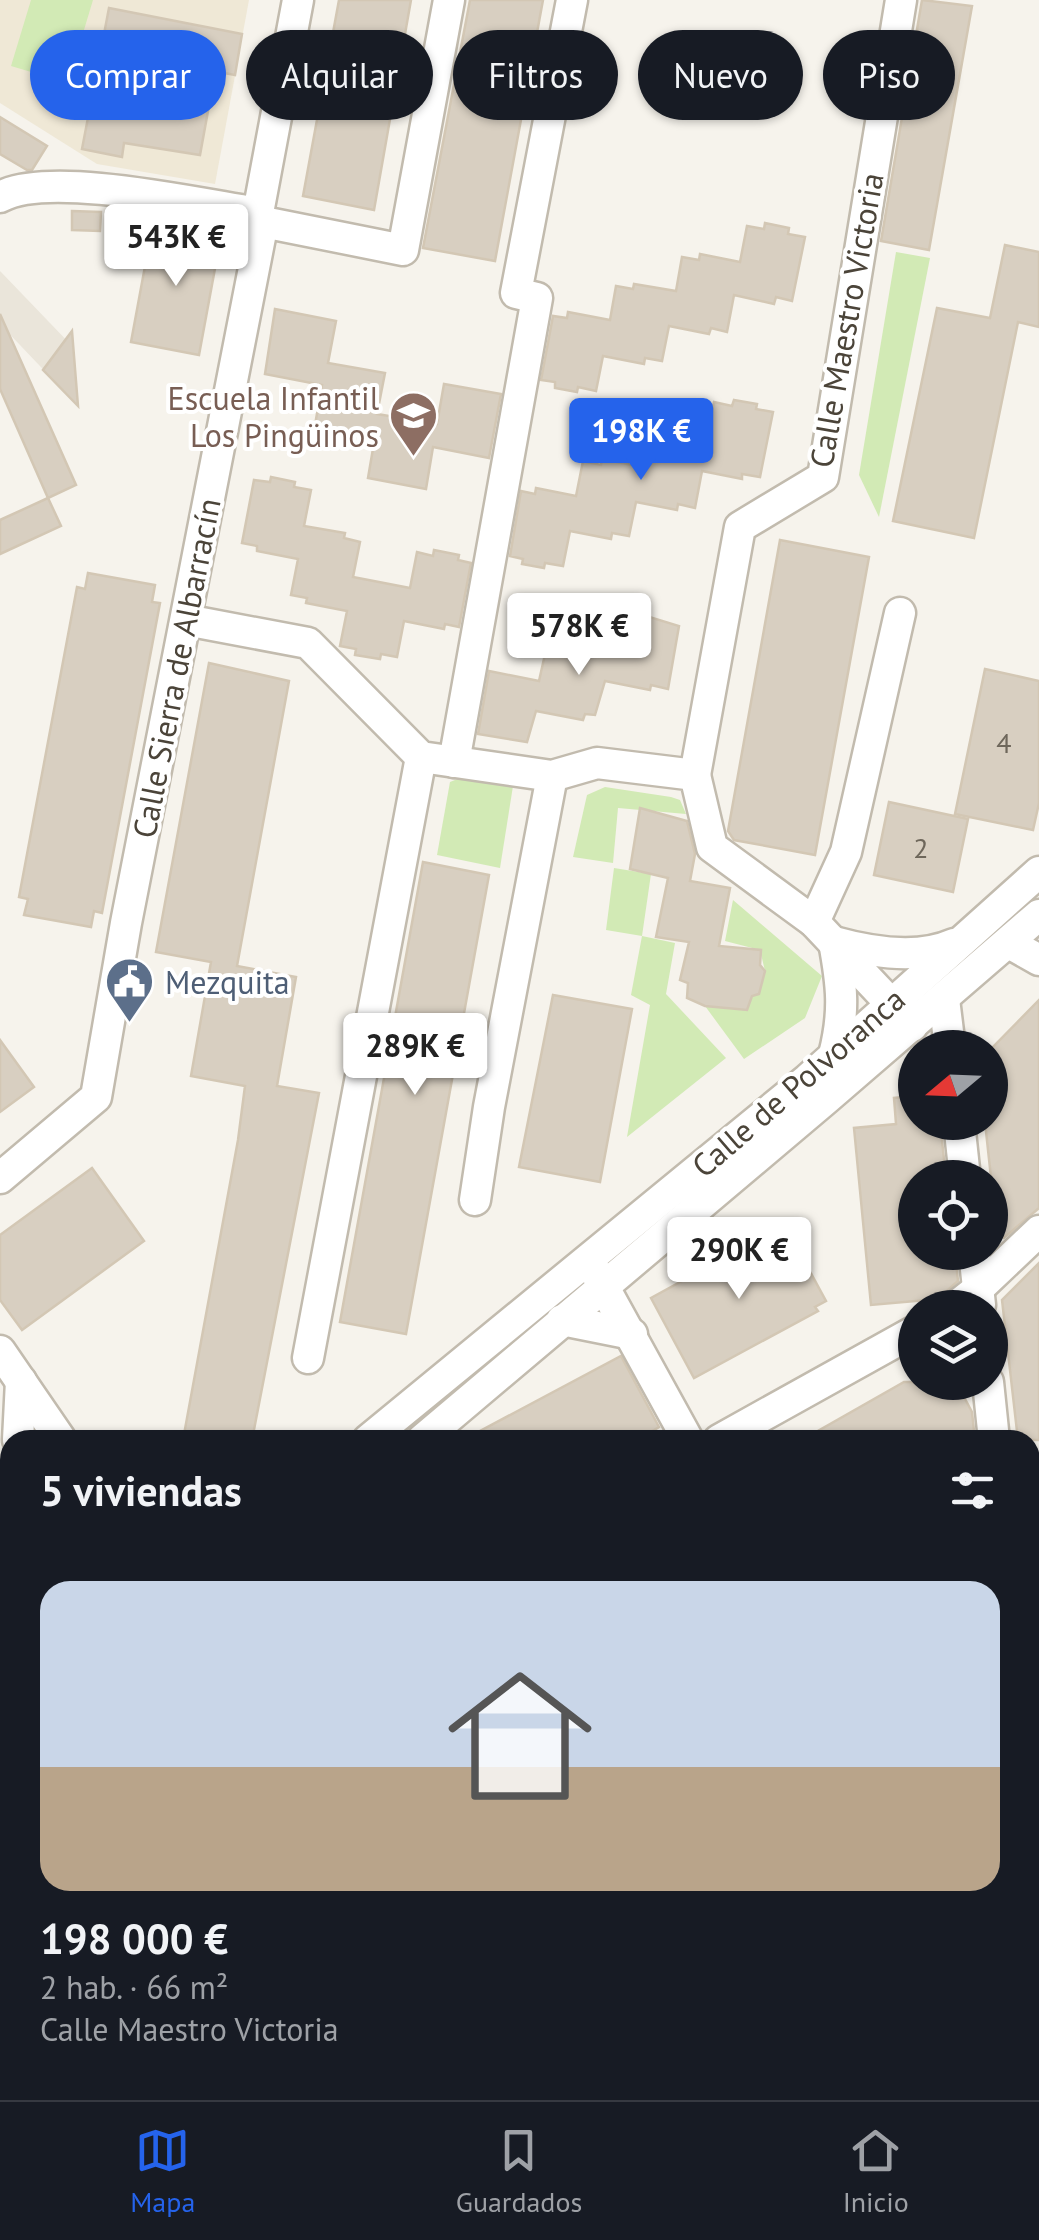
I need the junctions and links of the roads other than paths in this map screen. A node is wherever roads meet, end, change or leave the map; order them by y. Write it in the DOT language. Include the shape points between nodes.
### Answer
graph roads {
  1 [pos="298,0"];
  2 [pos="449,0"];
  3 [pos="572,0"];
  4 [pos="901,0"];
  5 [pos="0,197"];
  6 [pos="260,218"];
  7 [pos="900,613"];
  8 [pos="186,620"];
  9 [pos="422,757"];
  10 [pos="454,762"];
  11 [pos="695,775"];
  12 [pos="552,776"];
  13 [pos="1039,872"];
  14 [pos="1039,915"];
  15 [pos="824,932"];
  16 [pos="963,939"];
  17 [pos="1009,943"];
  18 [pos="1039,960"];
  19 [pos="944,998"];
  20 [pos="902,1014"];
  21 [pos="948,1030"];
  22 [pos="834,1055"];
  23 [pos="0,1178"];
  24 [pos="475,1200"];
  25 [pos="1039,1230"];
  26 [pos="596,1272"];
  27 [pos="982,1290"];
  28 [pos="562,1320"];
  29 [pos="632,1334"];
  30 [pos="898,1341"];
  31 [pos="0,1351"];
  32 [pos="308,1358"];
  33 [pos="22,1382"];
  34 [pos="990,1400"];
  35 [pos="13,1430"];
  36 [pos="54,1430"];
  37 [pos="382,1430"];
  38 [pos="434,1430"];
  39 [pos="683,1430"];
  40 [pos="737,1430"];
  41 [pos="993,1430"];
  1 -- 6 [label="street, Calle Sierra de Albarracín"];
  2 -- 6 [label="street" via="403,250"];
  3 -- 10 [label="street" via="516,294 537,298"];
  4 -- 11 [label="street, Calle Maestro Victoria" via="824,478 740,527"];
  5 -- 6 [label="street" via="88,186"];
  6 -- 8 [label="street, Calle Sierra de Albarracín"];
  7 -- 15 [label="street"];
  8 -- 9 [label="street" via="308,643"];
  8 -- 23 [label="street, Calle Sierra de Albarracín" via="96,1097"];
  9 -- 10 [label="street"];
  9 -- 32 [label="street"];
  10 -- 12 [label="street"];
  11 -- 12 [label="street" via="597,763"];
  11 -- 15 [label="street" via="712,847"];
  12 -- 24 [label="street"];
  13 -- 16 [label="street, Calle de Polvoranca"];
  14 -- 17 [label="street, Calle de Polvoranca"];
  15 -- 16 [label="street" via="856,948 900,952 945,948"];
  15 -- 20 [label="street"];
  15 -- 22 [label="street" via="842,986"];
  16 -- 20 [label="street, Calle de Polvoranca"];
  17 -- 18 [label="street"];
  17 -- 19 [label="street, Calle de Polvoranca"];
  19 -- 20 [label="street, Calle de Polvoranca"];
  19 -- 21 [label="street"];
  20 -- 22 [label="street, Calle de Polvoranca"];
  20 -- 26 [label="street, Calle de Polvoranca"];
  22 -- 26 [label="street, Calle de Polvoranca"];
  25 -- 27 [label="street"];
  26 -- 28 [label="street, Calle de Polvoranca"];
  26 -- 29 [label="street"];
  26 -- 37 [label="street, Calle de Polvoranca"];
  28 -- 29 [label="street"];
  28 -- 38 [label="street, Calle de Polvoranca"];
  29 -- 39 [label="street"];
  30 -- 40 [label="street"];
  31 -- 33 [label="street"];
  33 -- 35 [label="street"];
  33 -- 36 [label="street"];
  34 -- 41 [label="street"];
}
